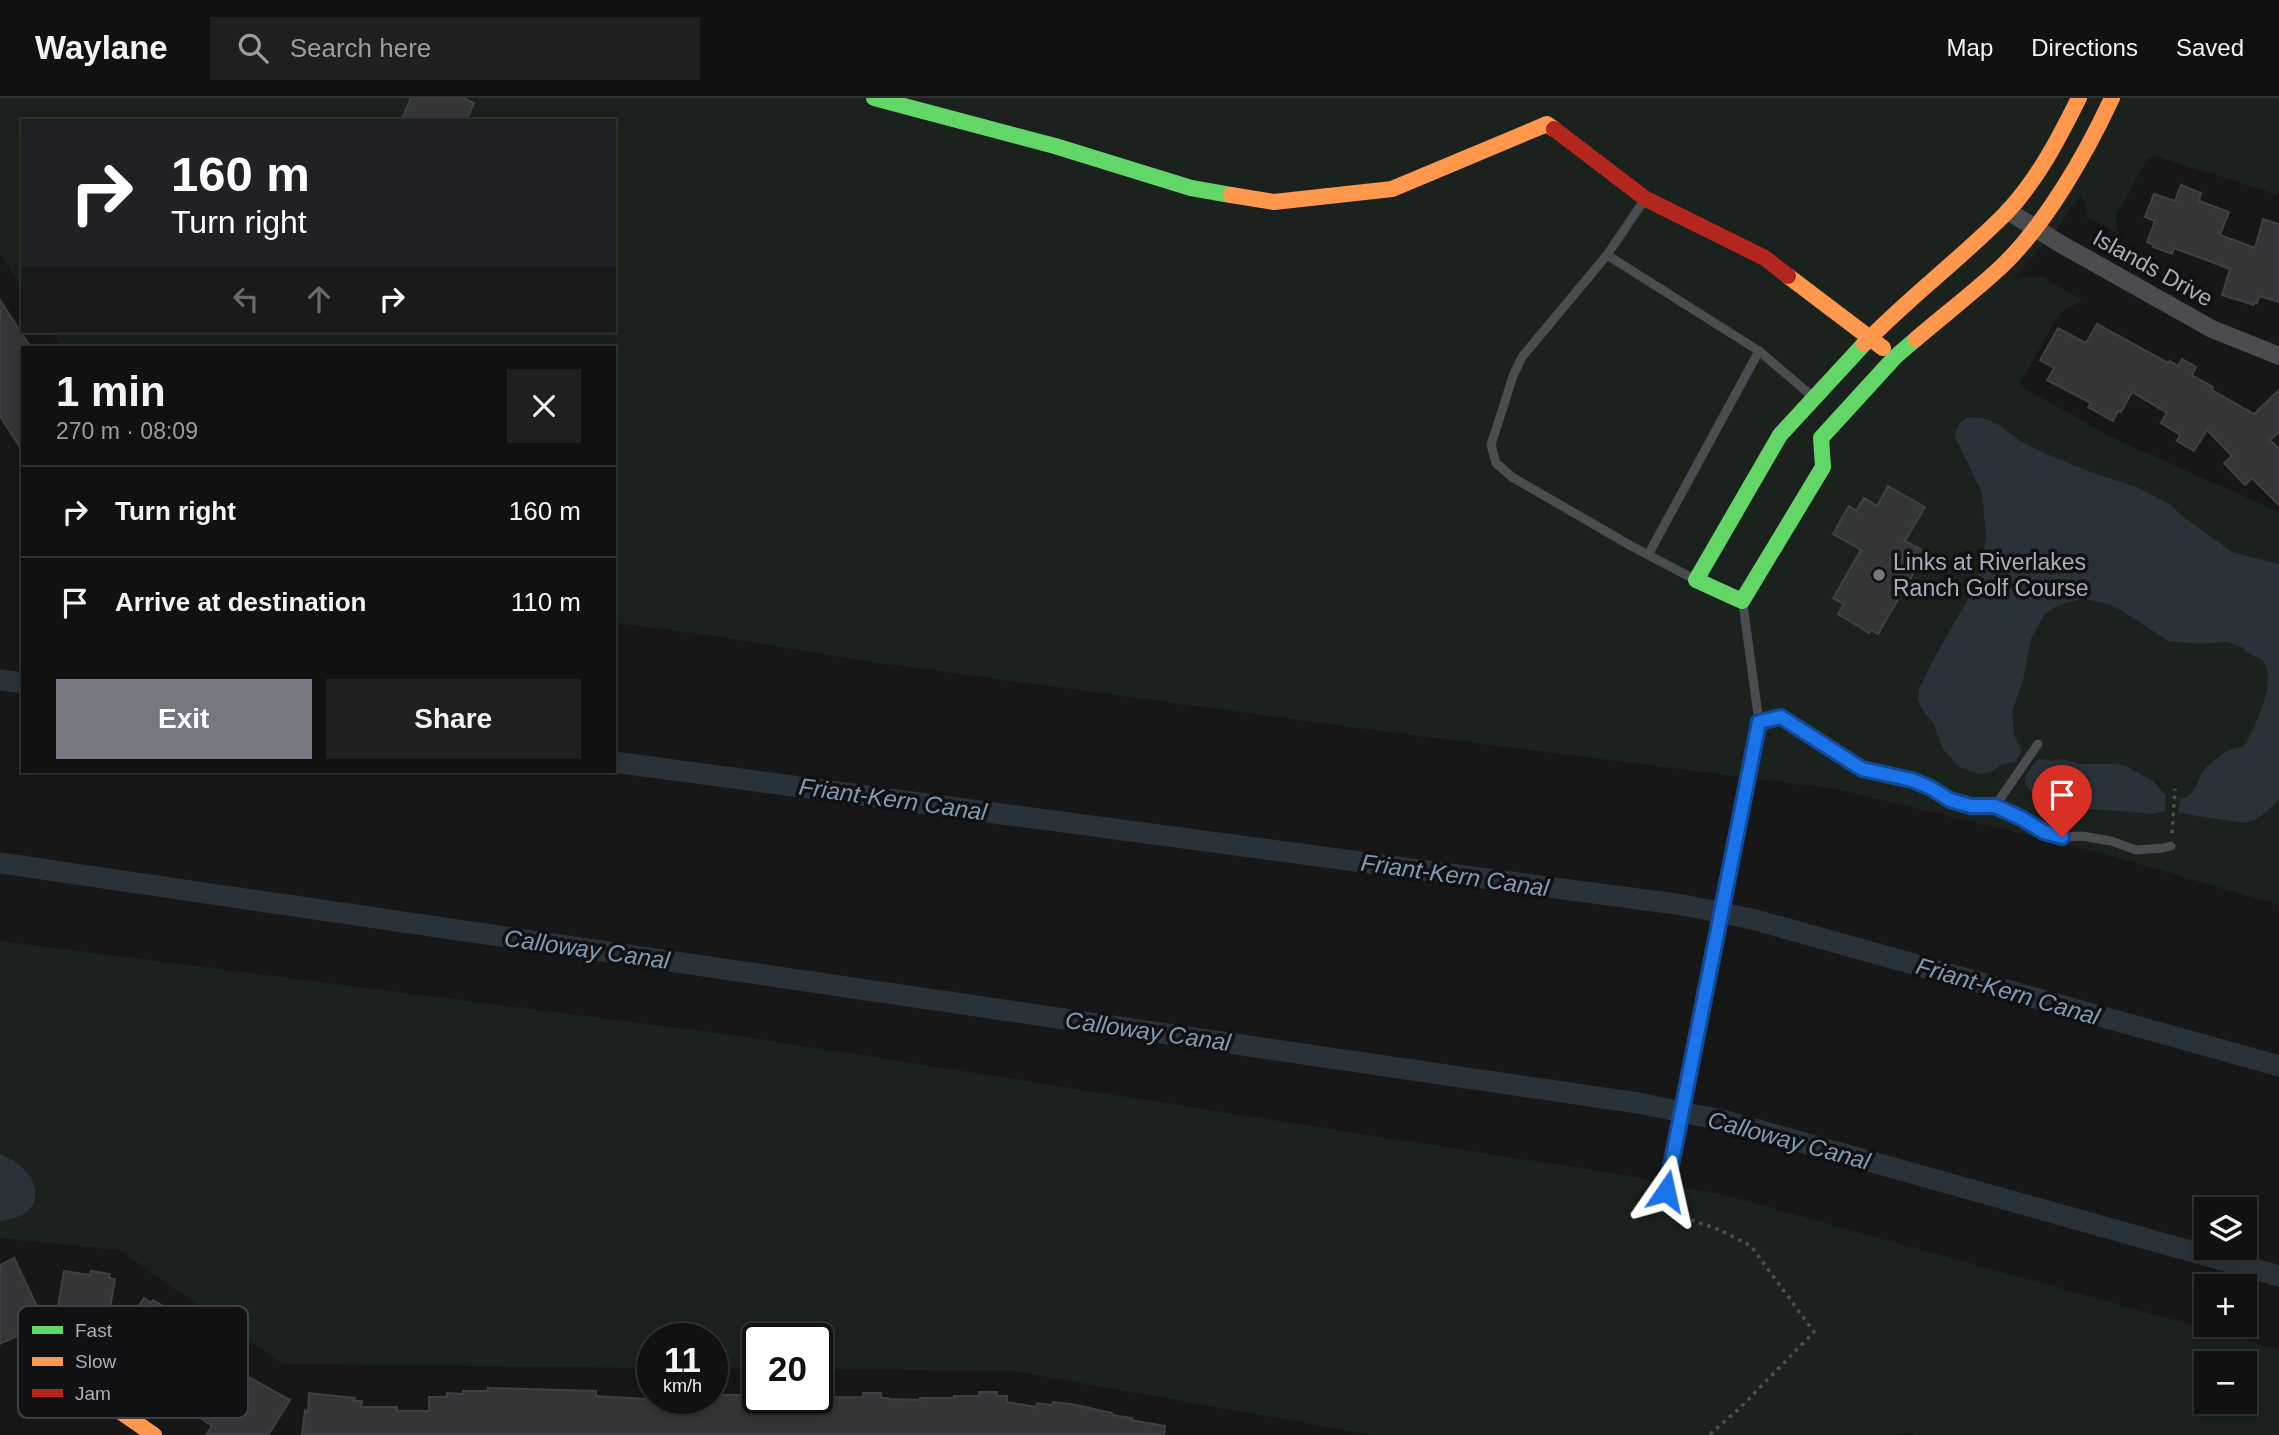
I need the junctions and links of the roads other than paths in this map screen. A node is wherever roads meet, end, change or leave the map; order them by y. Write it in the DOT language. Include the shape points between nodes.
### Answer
graph roads {
  1 [pos="874,98"];
  2 [pos="2079,98"];
  3 [pos="2112,98"];
  4 [pos="1646,199"];
  5 [pos="2008,211"];
  6 [pos="2035,228"];
  7 [pos="1607,256"];
  8 [pos="1871,337"];
  9 [pos="1759,351"];
  10 [pos="2279,356"];
  11 [pos="1895,357"];
  12 [pos="1814,398"];
  13 [pos="1794,420"];
  14 [pos="1821,439"];
  15 [pos="1648,555"];
  16 [pos="1696,580"];
  17 [pos="1742,601"];
  18 [pos="1759,722"];
  19 [pos="2038,744"];
  20 [pos="1995,806"];
  21 [pos="2171,846"];
  22 [pos="1666,1191"];
  23 [pos="129,1418"];
  24 [pos="154,1435"];
  1 -- 4 [label="street" via="1191,188 1274,202 1392,189 1547,124"];
  2 -- 5 [label="street" via="2038,173"];
  3 -- 6 [label="street" via="2091,144"];
  4 -- 7 [label="lane"];
  4 -- 8 [label="street" via="1765,258"];
  5 -- 6 [label="street, Islands Drive"];
  5 -- 8 [label="street"];
  6 -- 10 [label="street, Islands Drive" via="2212,329"];
  6 -- 11 [label="street" via="2002,267"];
  7 -- 9 [label="lane"];
  7 -- 15 [label="lane" via="1522,357 1491,446 1496,463 1512,477"];
  8 -- 11 [label="street"];
  8 -- 12 [label="street"];
  9 -- 12 [label="lane"];
  9 -- 15 [label="lane"];
  11 -- 14 [label="street"];
  12 -- 13 [label="street"];
  13 -- 14 [label="street"];
  13 -- 16 [label="street" via="1780,435"];
  14 -- 17 [label="street" via="1823,467"];
  15 -- 16 [label="lane"];
  16 -- 17 [label="street"];
  17 -- 18 [label="lane"];
  18 -- 20 [label="lane" via="1781,717 1862,769 1912,780 1971,806"];
  18 -- 22 [label="lane"];
  19 -- 20 [label="lane"];
  20 -- 21 [label="lane" via="2062,837 2111,841 2136,850"];
  23 -- 24 [label="street"];
}
